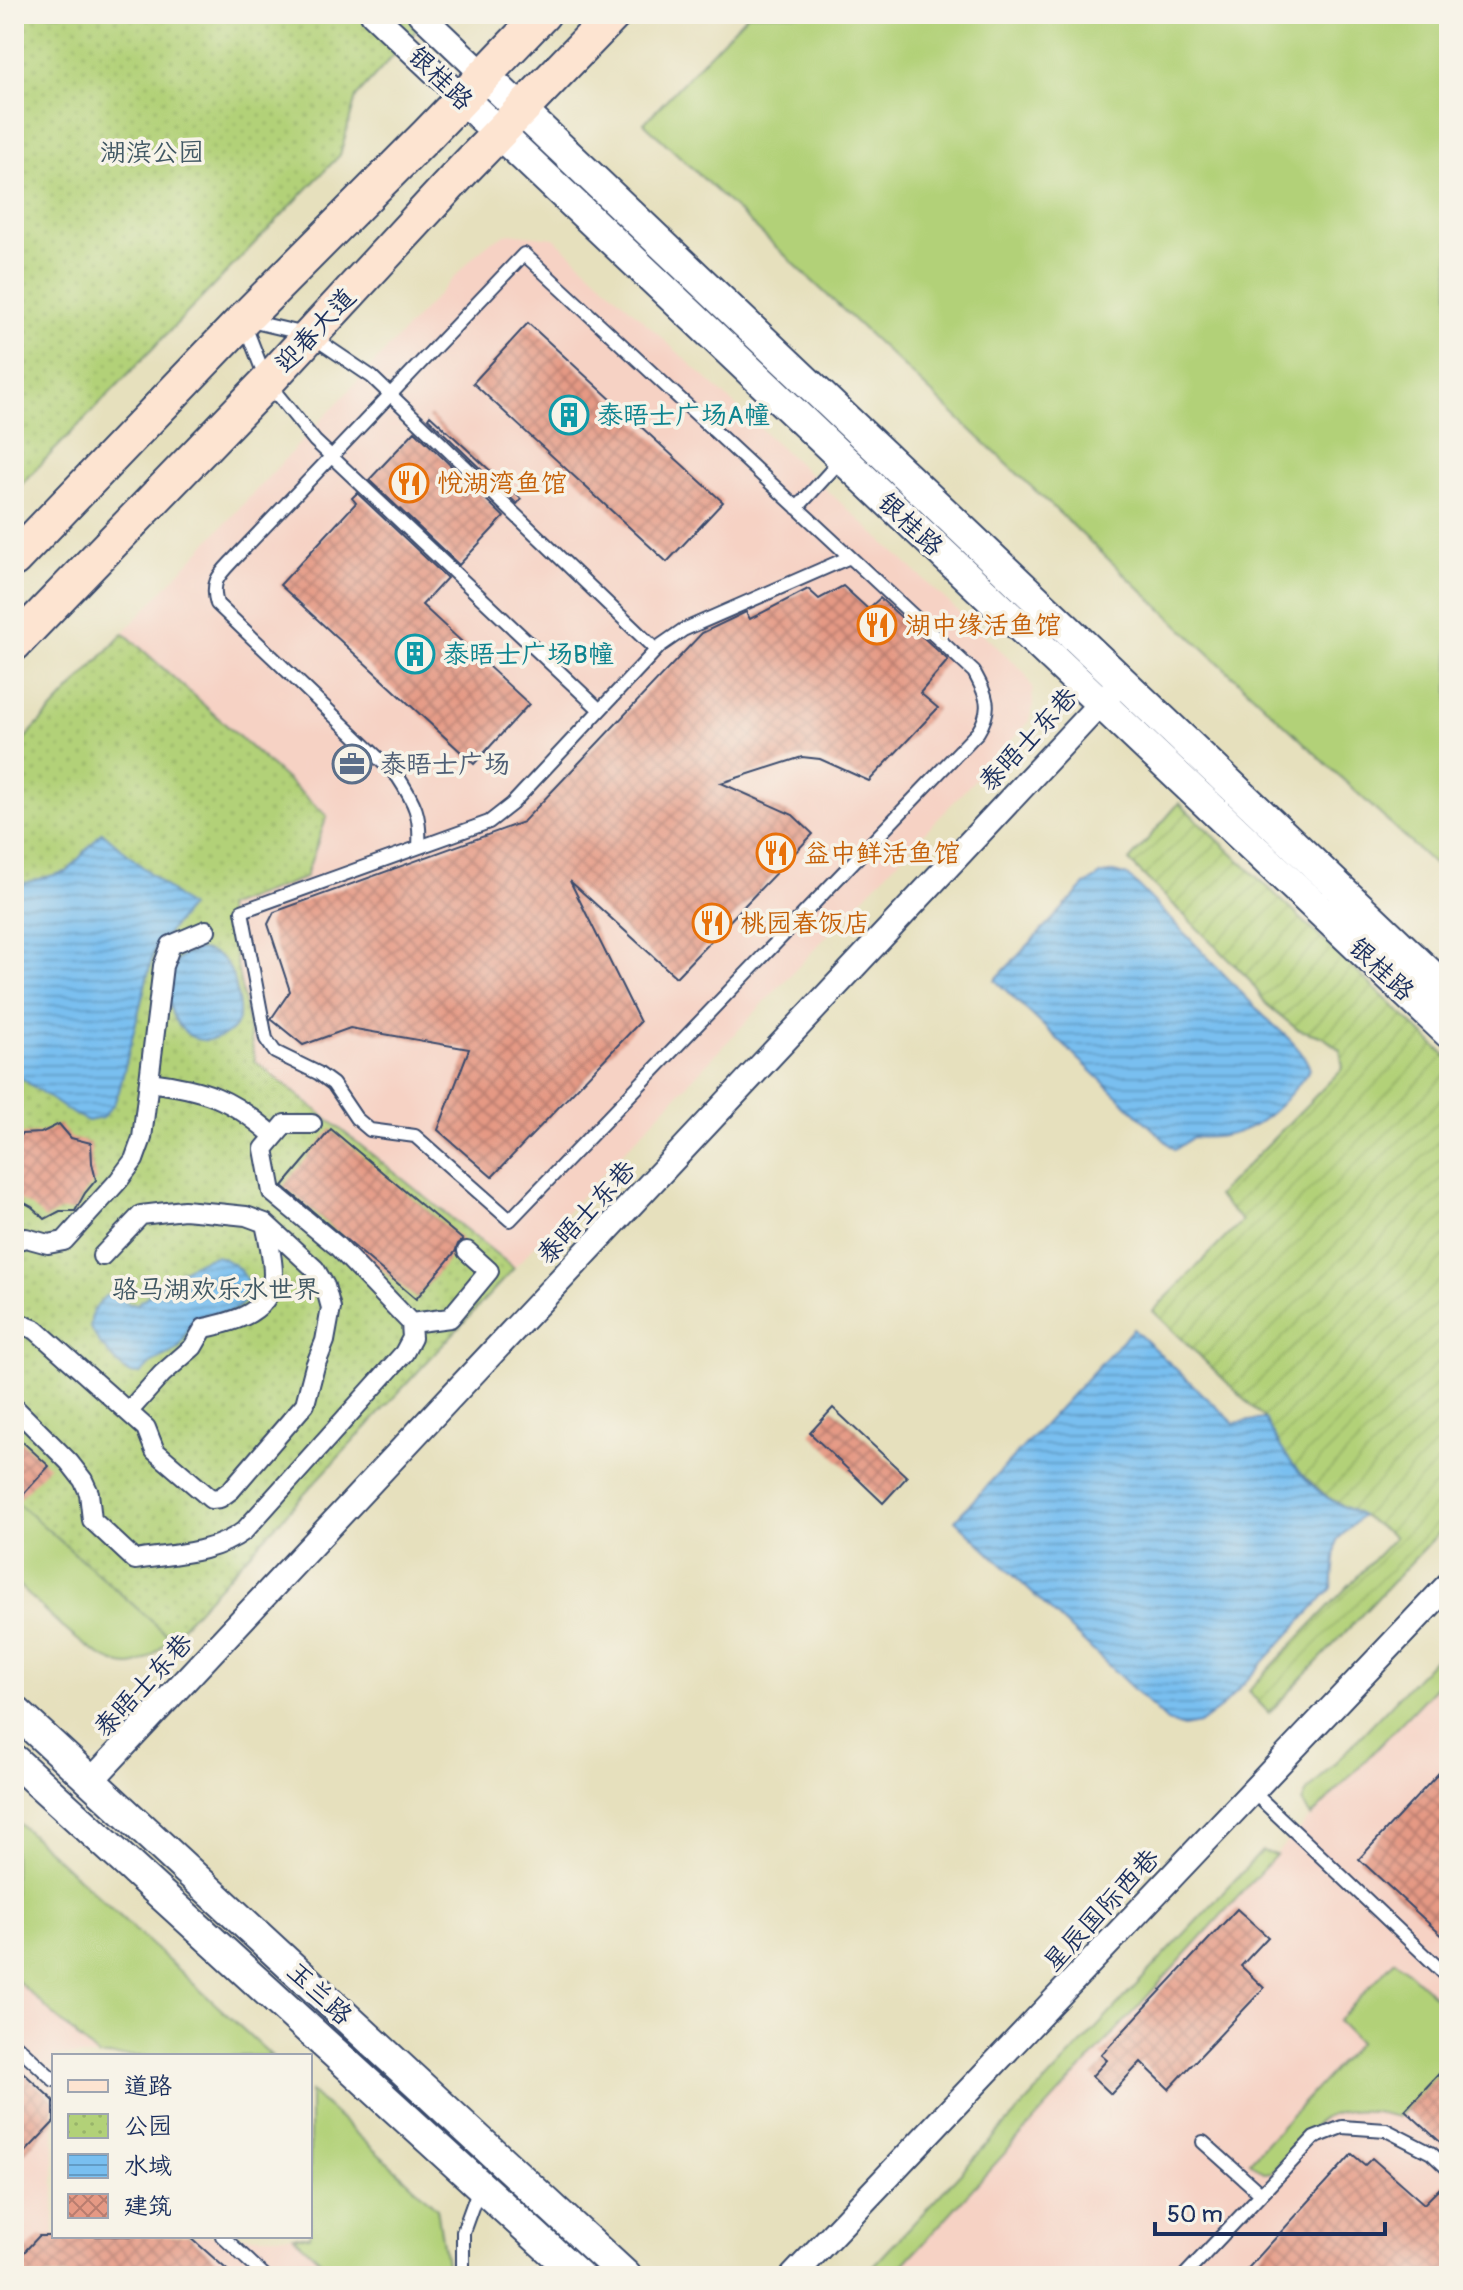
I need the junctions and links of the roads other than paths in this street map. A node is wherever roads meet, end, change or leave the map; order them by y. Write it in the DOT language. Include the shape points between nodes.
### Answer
graph roads {
  1 [pos="373,14"];
  2 [pos="420,14"];
  3 [pos="543,14"];
  4 [pos="614,14"];
  5 [pos="473,87"];
  6 [pos="510,121"];
  7 [pos="243,320"];
  8 [pos="310,335"];
  9 [pos="267,382"];
  10 [pos="390,395"];
  11 [pos="331,456"];
  12 [pos="842,458"];
  13 [pos="797,508"];
  14 [pos="850,557"];
  15 [pos="14,559"];
  16 [pos="14,644"];
  17 [pos="656,650"];
  18 [pos="1121,681"];
  19 [pos="1100,703"];
  20 [pos="600,710"];
  21 [pos="419,847"];
  22 [pos="206,930"];
  23 [pos="1449,992"];
  24 [pos="1449,1033"];
  25 [pos="149,1082"];
  26 [pos="312,1124"];
  27 [pos="274,1136"];
  28 [pos="265,1223"];
  29 [pos="14,1241"];
  30 [pos="467,1251"];
  31 [pos="102,1256"];
  32 [pos="14,1321"];
  33 [pos="411,1323"];
  34 [pos="14,1407"];
  35 [pos="128,1412"];
  36 [pos="1446,1594"];
  37 [pos="14,1710"];
  38 [pos="14,1760"];
  39 [pos="91,1781"];
  40 [pos="1252,1791"];
  41 [pos="1449,1978"];
  42 [pos="14,2043"];
  43 [pos="52,2078"];
  44 [pos="1203,2142"];
  45 [pos="485,2168"];
  46 [pos="1449,2170"];
  47 [pos="1261,2194"];
  48 [pos="224,2238"];
  49 [pos="265,2276"];
  50 [pos="463,2276"];
  51 [pos="579,2276"];
  52 [pos="626,2276"];
  53 [pos="793,2276"];
  54 [pos="1184,2276"];
  1 -- 5 [label="street, 银桂路"];
  2 -- 5 [label="street, 银桂路"];
  3 -- 5 [label="main road"];
  4 -- 6 [label="main road, 迎春大道"];
  5 -- 6 [label="street, 银桂路"];
  5 -- 7 [label="main road"];
  6 -- 8 [label="main road, 迎春大道"];
  6 -- 12 [label="street, 银桂路"];
  6 -- 18 [label="street, 银桂路"];
  7 -- 8 [label="lane"];
  7 -- 9 [label="lane"];
  7 -- 15 [label="main road"];
  8 -- 9 [label="main road, 迎春大道"];
  8 -- 10 [label="lane"];
  9 -- 11 [label="lane"];
  9 -- 16 [label="main road, 迎春大道"];
  10 -- 11 [label="lane"];
  10 -- 13 [label="lane" via="524,254"];
  10 -- 17 [label="lane"];
  11 -- 20 [label="lane"];
  11 -- 21 [label="lane" via="219,575 213,591 217,604 398,777 413,800"];
  12 -- 13 [label="lane"];
  12 -- 19 [label="street, 银桂路"];
  13 -- 14 [label="lane"];
  14 -- 17 [label="lane" via="683,630"];
  14 -- 21 [label="lane" via="974,672 988,703 985,721 510,1220 415,1136 370,1130 333,1084 275,1052 266,1039 242,911"];
  17 -- 20 [label="lane"];
  18 -- 19 [label="street, 泰晤士东巷"];
  18 -- 23 [label="street, 银桂路"];
  19 -- 24 [label="street, 银桂路"];
  19 -- 39 [label="street, 泰晤士东巷"];
  20 -- 21 [label="lane" via="489,822"];
  22 -- 25 [label="street" via="171,945 167,955"];
  25 -- 27 [label="street" via="207,1093 252,1117"];
  25 -- 29 [label="street" via="134,1160 86,1219 64,1241"];
  26 -- 27 [label="street" via="285,1124"];
  27 -- 33 [label="street" via="264,1149 272,1192 337,1246"];
  28 -- 31 [label="street" via="184,1210 141,1215"];
  28 -- 35 [label="street" via="273,1274 266,1297 254,1312 204,1328 193,1347"];
  28 -- 35 [label="street" via="315,1269 331,1308 305,1404 231,1490 211,1499 155,1451 146,1428"];
  30 -- 33 [label="street" via="489,1271 450,1318"];
  32 -- 35 [label="street" via="36,1330"];
  33 -- 34 [label="street" via="412,1338 383,1377 256,1519 213,1548 135,1560 92,1520 89,1493 76,1471"];
  36 -- 40 [label="street, 星辰国际西巷"];
  37 -- 39 [label="street, 玉兰路"];
  38 -- 45 [label="street, 玉兰路"];
  39 -- 45 [label="street, 玉兰路"];
  40 -- 41 [label="lane"];
  40 -- 53 [label="street, 星辰国际西巷"];
  42 -- 43 [label="lane"];
  44 -- 47 [label="lane"];
  45 -- 50 [label="lane" via="463,2232"];
  45 -- 51 [label="street, 玉兰路"];
  45 -- 52 [label="street, 玉兰路"];
  46 -- 47 [label="lane" via="1431,2153 1386,2130 1342,2127 1314,2138"];
  47 -- 54 [label="lane"];
  48 -- 49 [label="lane"];
}
